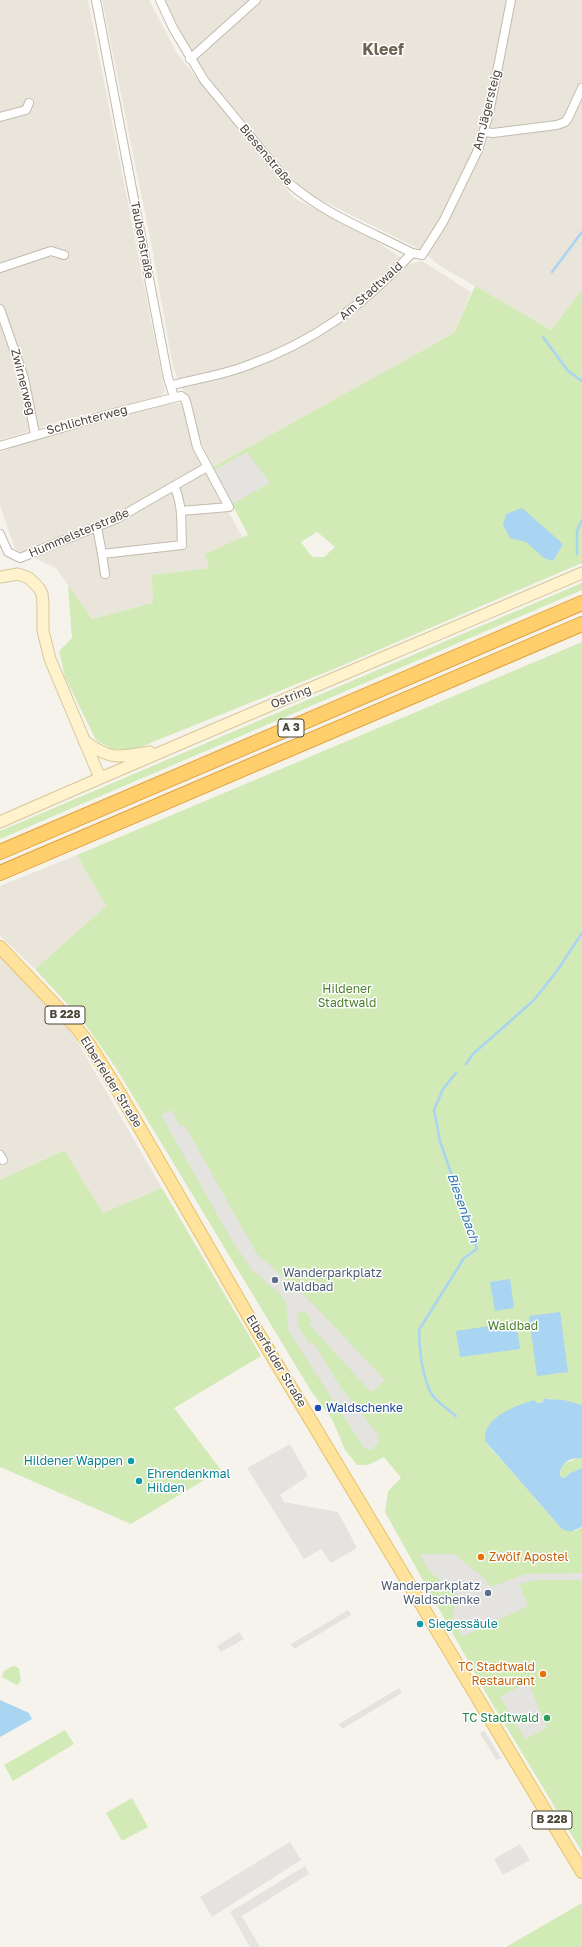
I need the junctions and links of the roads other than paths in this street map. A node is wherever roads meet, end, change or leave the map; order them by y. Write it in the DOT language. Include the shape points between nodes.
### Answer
graph roads {
  1 [pos="96,0"];
  2 [pos="160,0"];
  3 [pos="256,0"];
  4 [pos="511,0"];
  5 [pos="190,59"];
  6 [pos="582,88"];
  7 [pos="29,103"];
  8 [pos="0,117"];
  9 [pos="484,132"];
  10 [pos="412,252"];
  11 [pos="64,255"];
  12 [pos="422,255"];
  13 [pos="0,268"];
  14 [pos="0,309"];
  15 [pos="172,385"];
  16 [pos="174,397"];
  17 [pos="35,434"];
  18 [pos="0,446"];
  19 [pos="207,467"];
  20 [pos="174,486"];
  21 [pos="181,511"];
  22 [pos="97,528"];
  23 [pos="0,534"];
  24 [pos="102,554"];
  25 [pos="582,573"];
  26 [pos="105,574"];
  27 [pos="0,578"];
  28 [pos="582,603"];
  29 [pos="582,624"];
  30 [pos="84,741"];
  31 [pos="165,749"];
  32 [pos="100,778"];
  33 [pos="0,822"];
  34 [pos="0,852"];
  35 [pos="0,873"];
  36 [pos="0,946"];
  37 [pos="582,1872"];
  1 -- 15 [label="street, Taubenstraße" via="168,378"];
  2 -- 5 [label="street, Biesenstraße"];
  3 -- 5 [label="street"];
  4 -- 9 [label="street, Am Jägersteig"];
  5 -- 10 [label="street, Biesenstraße" via="204,80 289,183 305,197 322,208"];
  6 -- 9 [label="street" via="565,122 558,125"];
  7 -- 8 [label="street" via="26,110"];
  9 -- 12 [label="street, Am Jägersteig" via="461,188"];
  10 -- 12 [label="street, Biesenstraße"];
  10 -- 15 [label="street, Am Stadtwald" via="363,301 307,340 244,367"];
  11 -- 13 [label="street" via="51,251"];
  14 -- 17 [label="street, Zwirnerweg" via="24,378"];
  15 -- 16 [label="street, Taubenstraße"];
  16 -- 17 [label="street, Schlichterweg"];
  16 -- 19 [label="street" via="181,396 185,399 193,434"];
  17 -- 18 [label="street, Schlichterweg"];
  19 -- 20 [label="street, Hummelsterstraße"];
  19 -- 21 [label="street" via="229,507"];
  20 -- 21 [label="street"];
  20 -- 22 [label="street, Hummelsterstraße"];
  21 -- 24 [label="street" via="182,545"];
  22 -- 23 [label="street, Hummelsterstraße" via="20,558 8,552"];
  22 -- 24 [label="street"];
  24 -- 26 [label="street"];
  25 -- 31 [label="main road, Ostring"];
  27 -- 30 [label="main road" via="18,574 29,578 39,588 42,599 42,631 50,659"];
  28 -- 34 [label="highway, A 3"];
  29 -- 35 [label="highway, A 3"];
  30 -- 31 [label="main road" via="102,754 116,756 127,757"];
  30 -- 32 [label="main road"];
  31 -- 32 [label="main road, Ostring"];
  32 -- 33 [label="main road, Ostring"];
  36 -- 37 [label="main road, Elberfelder Straße / B 228" via="89,1044 257,1331"];
}
